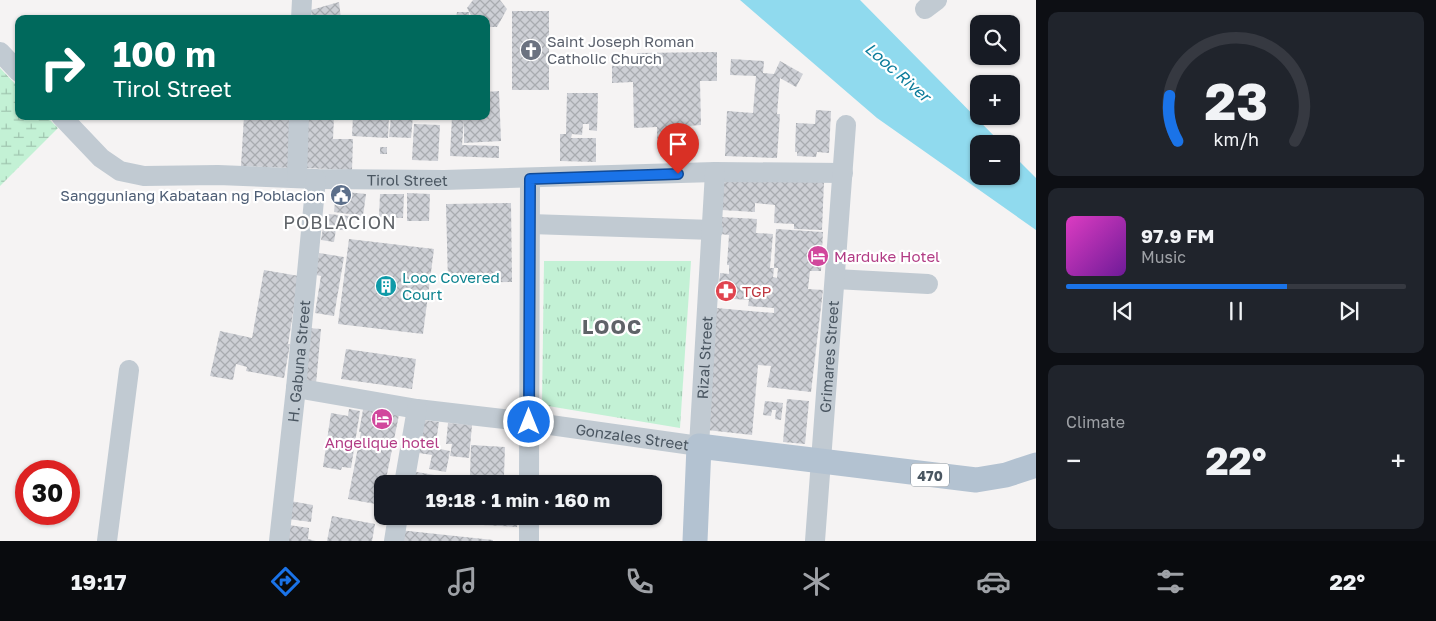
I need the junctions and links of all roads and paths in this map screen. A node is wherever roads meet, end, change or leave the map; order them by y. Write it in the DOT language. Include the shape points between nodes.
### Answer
graph roads {
  1 [pos="302,0"];
  2 [pos="301,15"];
  3 [pos="0,52"];
  4 [pos="15,68"];
  5 [pos="65,120"];
  6 [pos="299,120"];
  7 [pos="846,125"];
  8 [pos="715,172"];
  9 [pos="843,173"];
  10 [pos="306,179"];
  11 [pos="530,179"];
  12 [pos="530,224"];
  13 [pos="713,230"];
  14 [pos="835,279"];
  15 [pos="928,284"];
  16 [pos="129,370"];
  17 [pos="296,388"];
  18 [pos="417,409"];
  19 [pos="529,422"];
  20 [pos="699,446"];
  21 [pos="822,461"];
  22 [pos="1036,465"];
  23 [pos="406,475"];
  24 [pos="529,475"];
  25 [pos="397,525"];
  26 [pos="529,525"];
  27 [pos="107,541"];
  28 [pos="279,541"];
  29 [pos="394,541"];
  30 [pos="529,541"];
  31 [pos="695,541"];
  32 [pos="815,541"];
  1 -- 2 [label="street"];
  3 -- 4 [label="street"];
  5 -- 10 [label="street, Tirol Street" via="101,158 120,171 144,176"];
  6 -- 10 [label="street, H. Gabuna Street"];
  7 -- 9 [label="street, Grimares Street"];
  8 -- 9 [label="street, Tirol Street"];
  8 -- 11 [label="street, Tirol Street"];
  8 -- 13 [label="street, Rizal Street"];
  9 -- 14 [label="street, Grimares Street"];
  10 -- 11 [label="street, Tirol Street"];
  10 -- 17 [label="street, H. Gabuna Street"];
  11 -- 12 [label="street"];
  12 -- 13 [label="street"];
  12 -- 19 [label="street"];
  13 -- 20 [label="street, Rizal Street"];
  14 -- 15 [label="street"];
  14 -- 21 [label="street, Grimares Street"];
  16 -- 27 [label="street"];
  17 -- 18 [label="street, Gonzales Street"];
  17 -- 28 [label="street, H. Gabuna Street"];
  18 -- 19 [label="street, Gonzales Street"];
  18 -- 23 [label="street"];
  19 -- 20 [label="street, Gonzales Street"];
  19 -- 24 [label="street"];
  20 -- 21 [label="main road, Gonzales Street / 470"];
  20 -- 31 [label="main road, Rizal Street"];
  21 -- 22 [label="main road, 470" via="976,480"];
  21 -- 32 [label="street, Grimares Street"];
  25 -- 29 [label="street"];
  26 -- 30 [label="street"];
}
